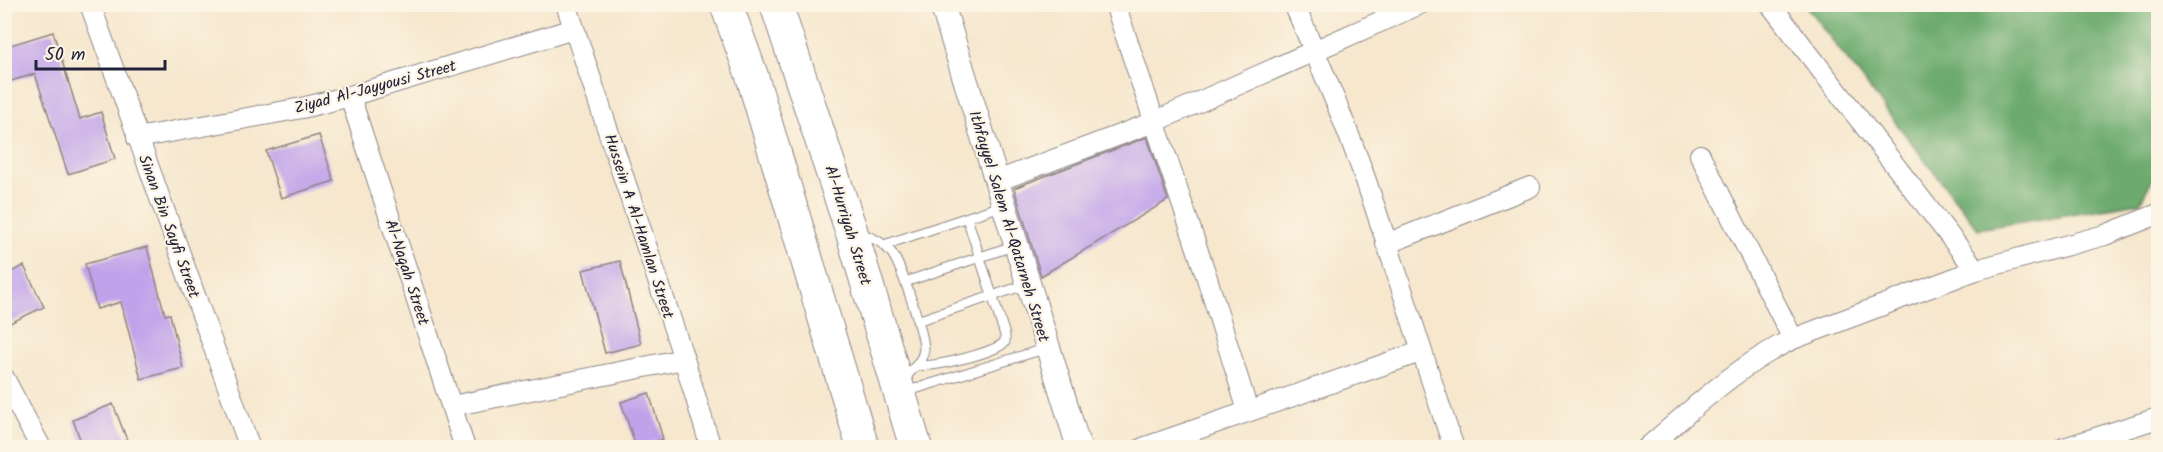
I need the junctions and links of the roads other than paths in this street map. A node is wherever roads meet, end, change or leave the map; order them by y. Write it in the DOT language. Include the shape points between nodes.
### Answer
graph roads {
  1 [pos="90,4"];
  2 [pos="566,4"];
  3 [pos="726,4"];
  4 [pos="776,4"];
  5 [pos="942,4"];
  6 [pos="1115,4"];
  7 [pos="1294,4"];
  8 [pos="1420,4"];
  9 [pos="1770,4"];
  10 [pos="574,29"];
  11 [pos="1314,51"];
  12 [pos="350,96"];
  13 [pos="1154,122"];
  14 [pos="138,138"];
  15 [pos="1700,155"];
  16 [pos="997,181"];
  17 [pos="1530,187"];
  18 [pos="1004,205"];
  19 [pos="2158,214"];
  20 [pos="967,218"];
  21 [pos="851,230"];
  22 [pos="1386,244"];
  23 [pos="1016,245"];
  24 [pos="884,246"];
  25 [pos="980,257"];
  26 [pos="1976,270"];
  27 [pos="905,282"];
  28 [pos="1028,284"];
  29 [pos="993,296"];
  30 [pos="917,321"];
  31 [pos="1793,339"];
  32 [pos="1048,348"];
  33 [pos="1420,351"];
  34 [pos="684,359"];
  35 [pos="4,378"];
  36 [pos="905,382"];
  37 [pos="452,406"];
  38 [pos="1248,411"];
  39 [pos="2158,418"];
  40 [pos="41,447"];
  41 [pos="250,447"];
  42 [pos="465,447"];
  43 [pos="711,447"];
  44 [pos="863,447"];
  45 [pos="916,447"];
  46 [pos="1079,447"];
  47 [pos="1143,447"];
  48 [pos="1454,447"];
  49 [pos="1647,447"];
  50 [pos="2064,447"];
  1 -- 14 [label="street, Sinan Bin Sayfi Street"];
  2 -- 10 [label="street, Hussein A Al-Hamlan Street"];
  3 -- 44 [label="highway" via="755,87"];
  4 -- 21 [label="highway, Al-Hurriyah Street"];
  5 -- 16 [label="street, Ithfayyel Salem Al-Qatarneh Street"];
  6 -- 13 [label="street"];
  7 -- 11 [label="street"];
  8 -- 11 [label="street"];
  9 -- 26 [label="street"];
  10 -- 12 [label="street, Ziyad Al-Jayyousi Street"];
  10 -- 34 [label="street, Hussein A Al-Hamlan Street"];
  11 -- 13 [label="street"];
  11 -- 22 [label="street"];
  12 -- 14 [label="street, Ziyad Al-Jayyousi Street"];
  12 -- 37 [label="street, Al-Naqah Street"];
  13 -- 16 [label="street"];
  13 -- 38 [label="street"];
  14 -- 41 [label="street, Sinan Bin Sayfi Street"];
  15 -- 31 [label="street"];
  16 -- 18 [label="street, Ithfayyel Salem Al-Qatarneh Street"];
  17 -- 22 [label="street"];
  18 -- 20 [label="lane"];
  18 -- 23 [label="street, Ithfayyel Salem Al-Qatarneh Street"];
  19 -- 26 [label="street" via="2104,235"];
  20 -- 24 [label="lane"];
  20 -- 25 [label="lane"];
  21 -- 24 [label="lane"];
  21 -- 36 [label="highway, Al-Hurriyah Street"];
  22 -- 33 [label="street"];
  23 -- 25 [label="lane"];
  23 -- 28 [label="street, Ithfayyel Salem Al-Qatarneh Street"];
  24 -- 27 [label="lane" via="895,257"];
  25 -- 27 [label="lane"];
  25 -- 29 [label="lane"];
  26 -- 31 [label="street"];
  27 -- 30 [label="lane"];
  28 -- 29 [label="lane"];
  28 -- 32 [label="street, Ithfayyel Salem Al-Qatarneh Street"];
  29 -- 30 [label="lane"];
  29 -- 36 [label="lane" via="1005,334 1002,344 939,365"];
  30 -- 36 [label="lane" via="924,350"];
  31 -- 49 [label="street" via="1743,369"];
  32 -- 36 [label="lane"];
  32 -- 46 [label="street, Ithfayyel Salem Al-Qatarneh Street"];
  33 -- 38 [label="street"];
  33 -- 48 [label="street"];
  34 -- 37 [label="street"];
  34 -- 43 [label="street, Hussein A Al-Hamlan Street"];
  35 -- 40 [label="street"];
  36 -- 45 [label="highway, Al-Hurriyah Street"];
  37 -- 42 [label="street, Al-Naqah Street"];
  38 -- 47 [label="street"];
  39 -- 50 [label="street"];
}
